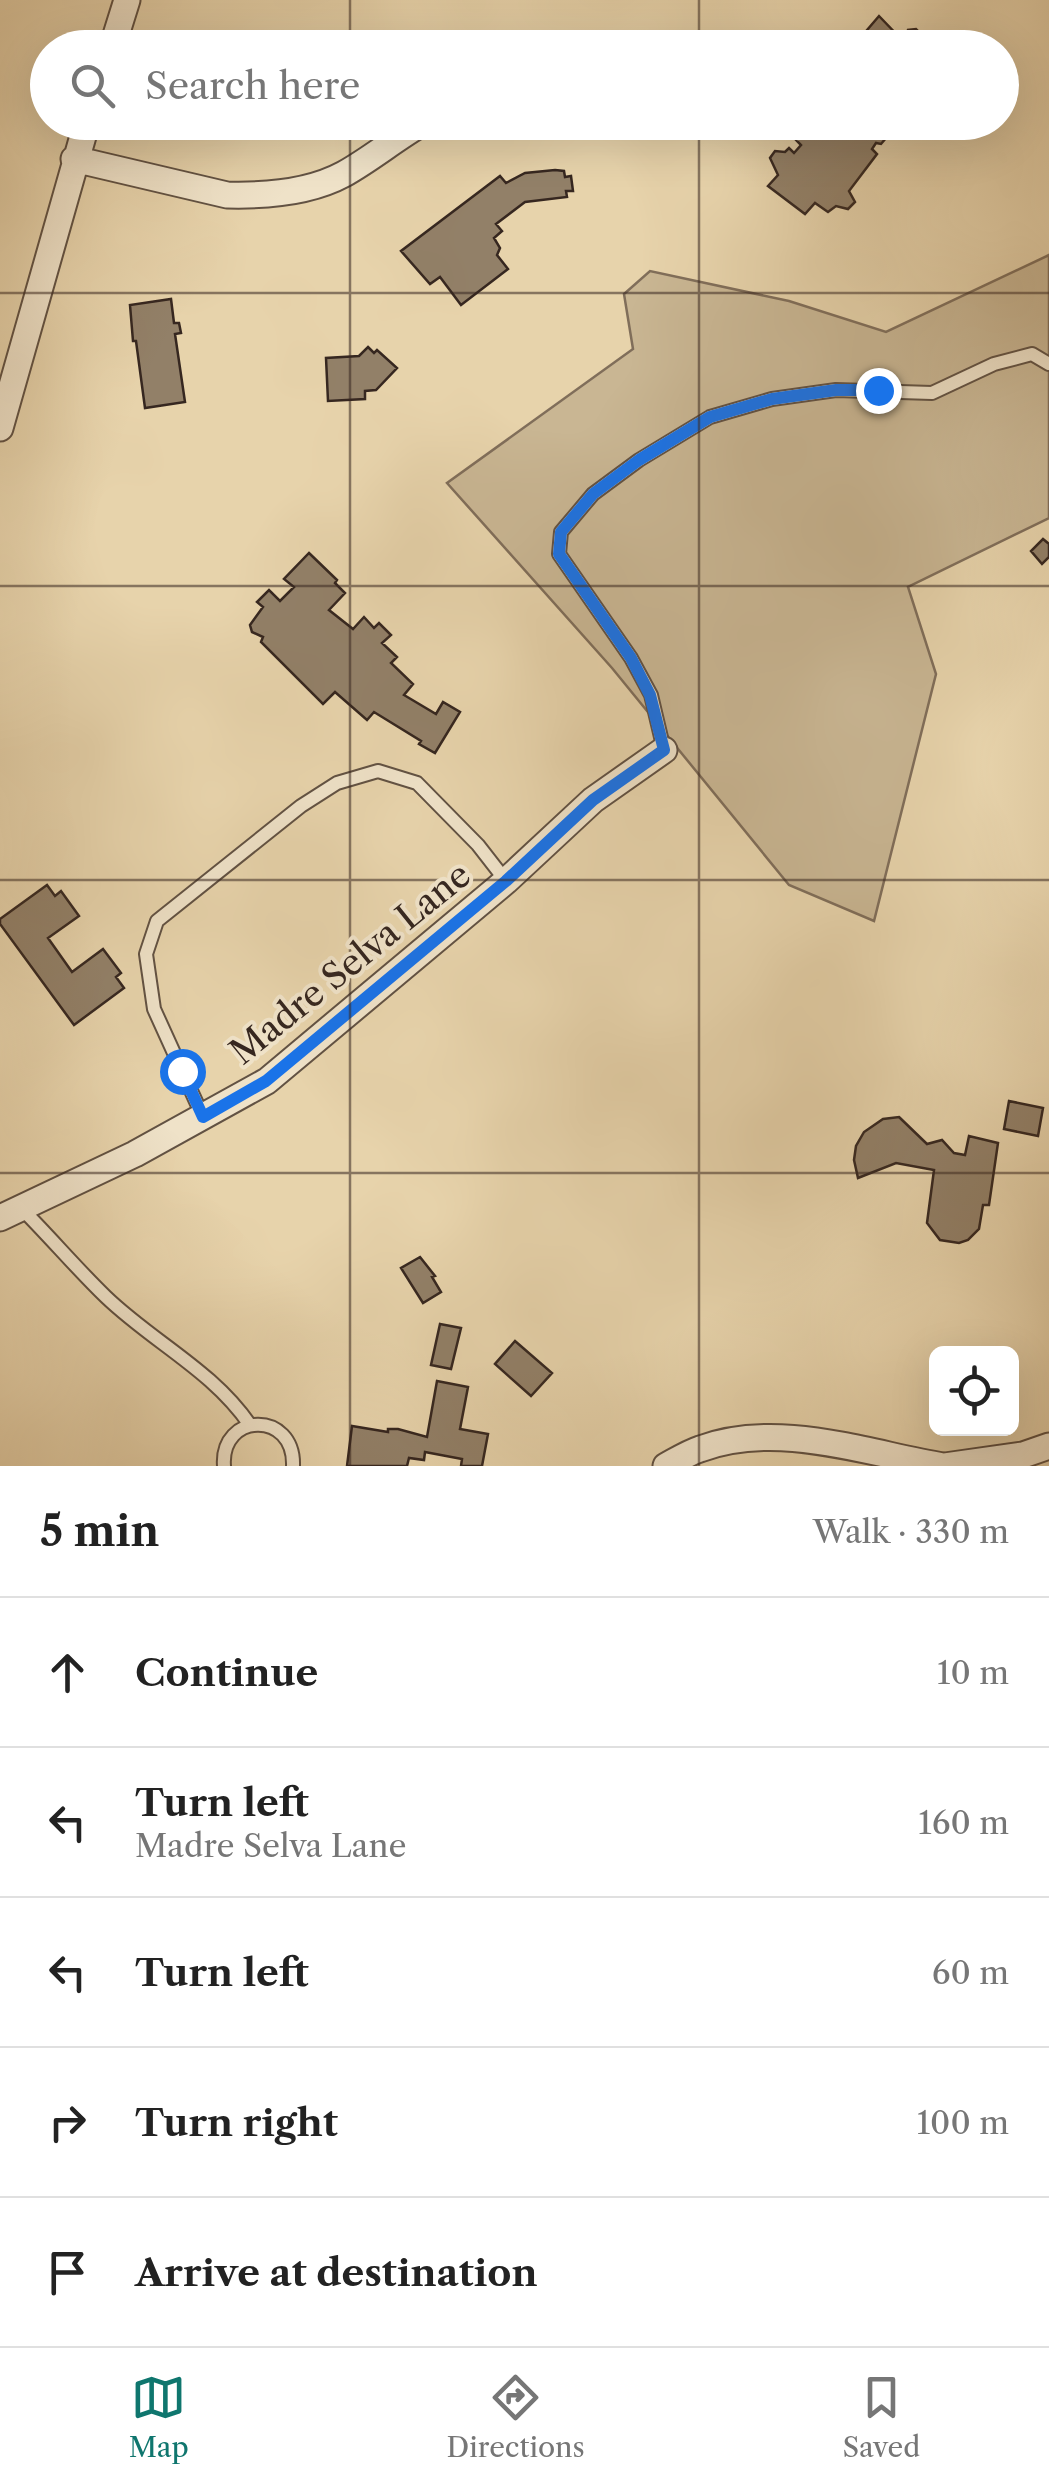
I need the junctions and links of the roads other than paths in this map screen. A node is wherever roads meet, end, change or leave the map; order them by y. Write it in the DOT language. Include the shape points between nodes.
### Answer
graph roads {
  1 [pos="127,0"];
  2 [pos="118,30"];
  3 [pos="81,140"];
  4 [pos="396,140"];
  5 [pos="74,159"];
  6 [pos="1049,364"];
  7 [pos="0,428"];
  8 [pos="664,750"];
  9 [pos="506,881"];
  10 [pos="203,1117"];
  11 [pos="11,1213"];
  12 [pos="250,1425"];
  13 [pos="1049,1446"];
  14 [pos="224,1466"];
  15 [pos="293,1466"];
  16 [pos="666,1466"];
  17 [pos="944,1466"];
  1 -- 2 [label="street"];
  3 -- 5 [label="street"];
  4 -- 5 [label="street" via="341,176 252,196 227,196"];
  5 -- 7 [label="street"];
  6 -- 8 [label="lane" via="1032,354 932,393 836,390 772,399 710,417 593,494 561,532 559,554 631,658 650,695"];
  8 -- 9 [label="street, Madre Selva Lane" via="593,800"];
  9 -- 10 [label="street, Madre Selva Lane" via="266,1081"];
  9 -- 10 [label="lane" via="418,783 378,771 337,783 302,806 157,921 146,954 154,1009"];
  10 -- 11 [label="street, Madre Selva Lane"];
  11 -- 12 [label="lane" via="210,1378"];
  12 -- 14 [label="lane" via="228,1441"];
  12 -- 15 [label="lane" via="276,1428 287,1438"];
  13 -- 17 [label="street"];
  16 -- 17 [label="street" via="701,1448 750,1438 813,1440"];
}
